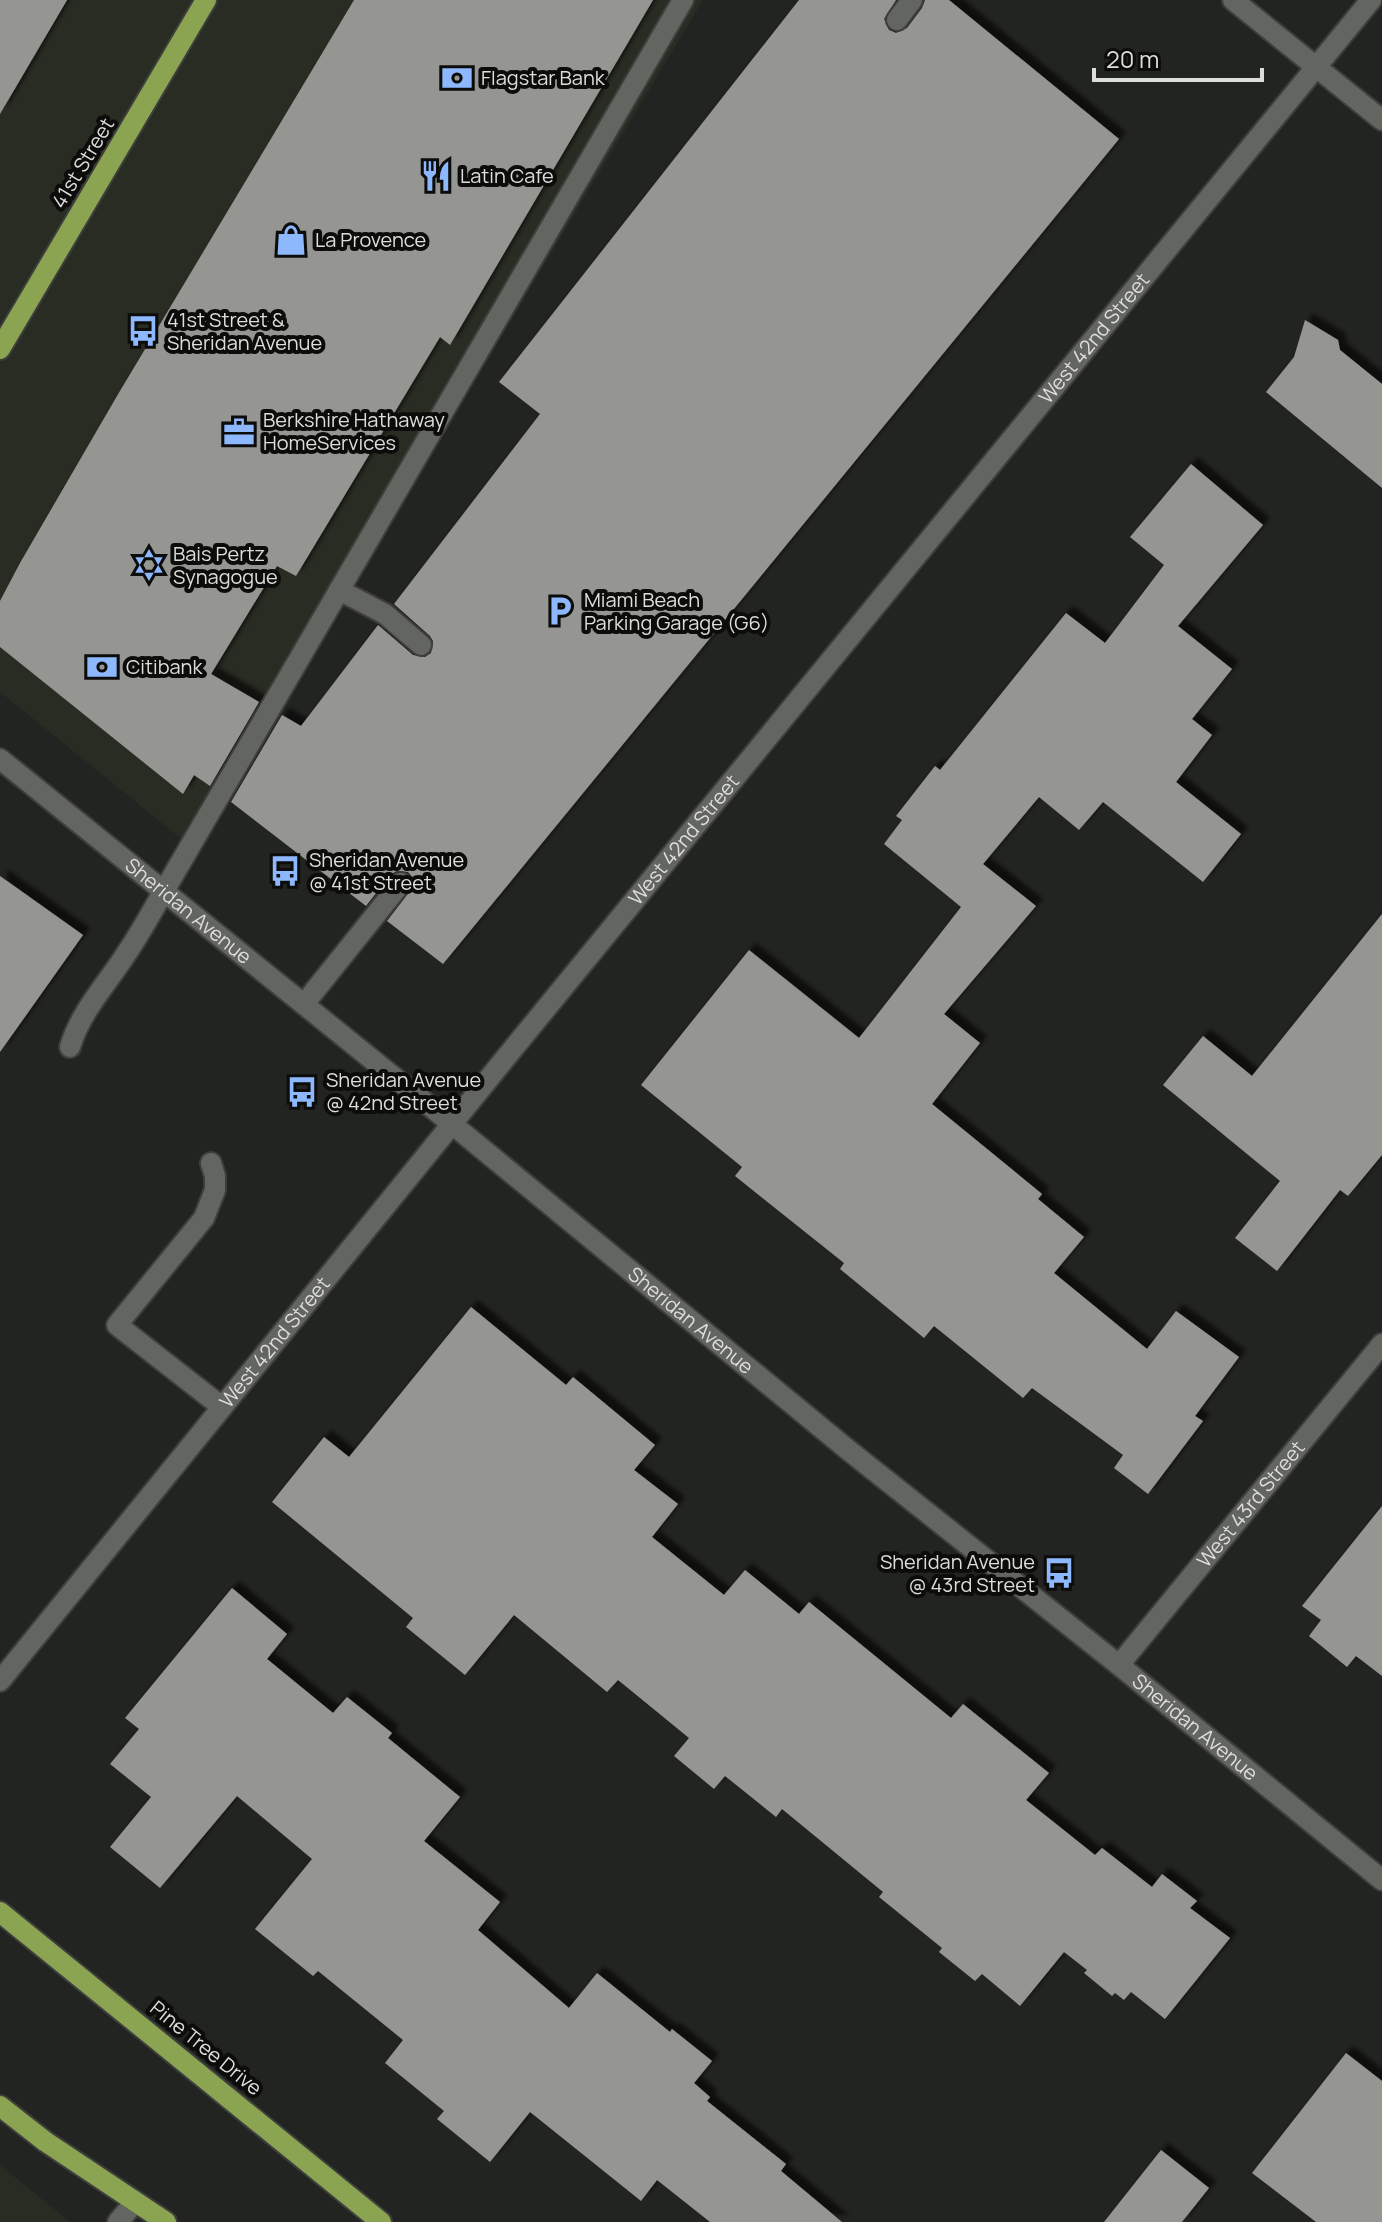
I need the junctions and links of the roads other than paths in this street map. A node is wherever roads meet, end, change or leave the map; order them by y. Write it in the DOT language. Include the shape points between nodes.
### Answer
graph roads {
  1 [pos="206,0"];
  2 [pos="683,0"];
  3 [pos="912,0"];
  4 [pos="1233,0"];
  5 [pos="1371,0"];
  6 [pos="897,20"];
  7 [pos="1316,67"];
  8 [pos="1382,120"];
  9 [pos="0,349"];
  10 [pos="339,590"];
  11 [pos="421,645"];
  12 [pos="0,759"];
  13 [pos="401,883"];
  14 [pos="164,891"];
  15 [pos="304,1004"];
  16 [pos="70,1047"];
  17 [pos="452,1124"];
  18 [pos="211,1163"];
  19 [pos="1382,1344"];
  20 [pos="222,1407"];
  21 [pos="1119,1665"];
  22 [pos="0,1681"];
  23 [pos="1382,1880"];
  24 [pos="0,1912"];
  25 [pos="3,2115"];
  26 [pos="135,2202"];
  27 [pos="118,2222"];
  28 [pos="166,2222"];
  29 [pos="381,2222"];
  1 -- 9 [label="main road, 41st Street"];
  2 -- 10 [label="street"];
  3 -- 6 [label="street"];
  4 -- 7 [label="street"];
  5 -- 7 [label="street, West 42nd Street"];
  7 -- 8 [label="street"];
  7 -- 17 [label="street, West 42nd Street"];
  10 -- 11 [label="street" via="385,614"];
  10 -- 14 [label="street"];
  12 -- 14 [label="street, Sheridan Avenue"];
  13 -- 15 [label="street"];
  14 -- 15 [label="street, Sheridan Avenue"];
  14 -- 16 [label="street" via="84,1013"];
  15 -- 17 [label="street, Sheridan Avenue"];
  17 -- 20 [label="street, West 42nd Street"];
  17 -- 21 [label="street, Sheridan Avenue"];
  18 -- 20 [label="street" via="215,1190 204,1218 117,1325"];
  19 -- 21 [label="street, West 43rd Street"];
  20 -- 22 [label="street, West 42nd Street"];
  21 -- 23 [label="street, Sheridan Avenue"];
  24 -- 29 [label="main road, Pine Tree Drive"];
  25 -- 26 [label="main road"];
  26 -- 27 [label="street"];
  26 -- 28 [label="main road"];
}
